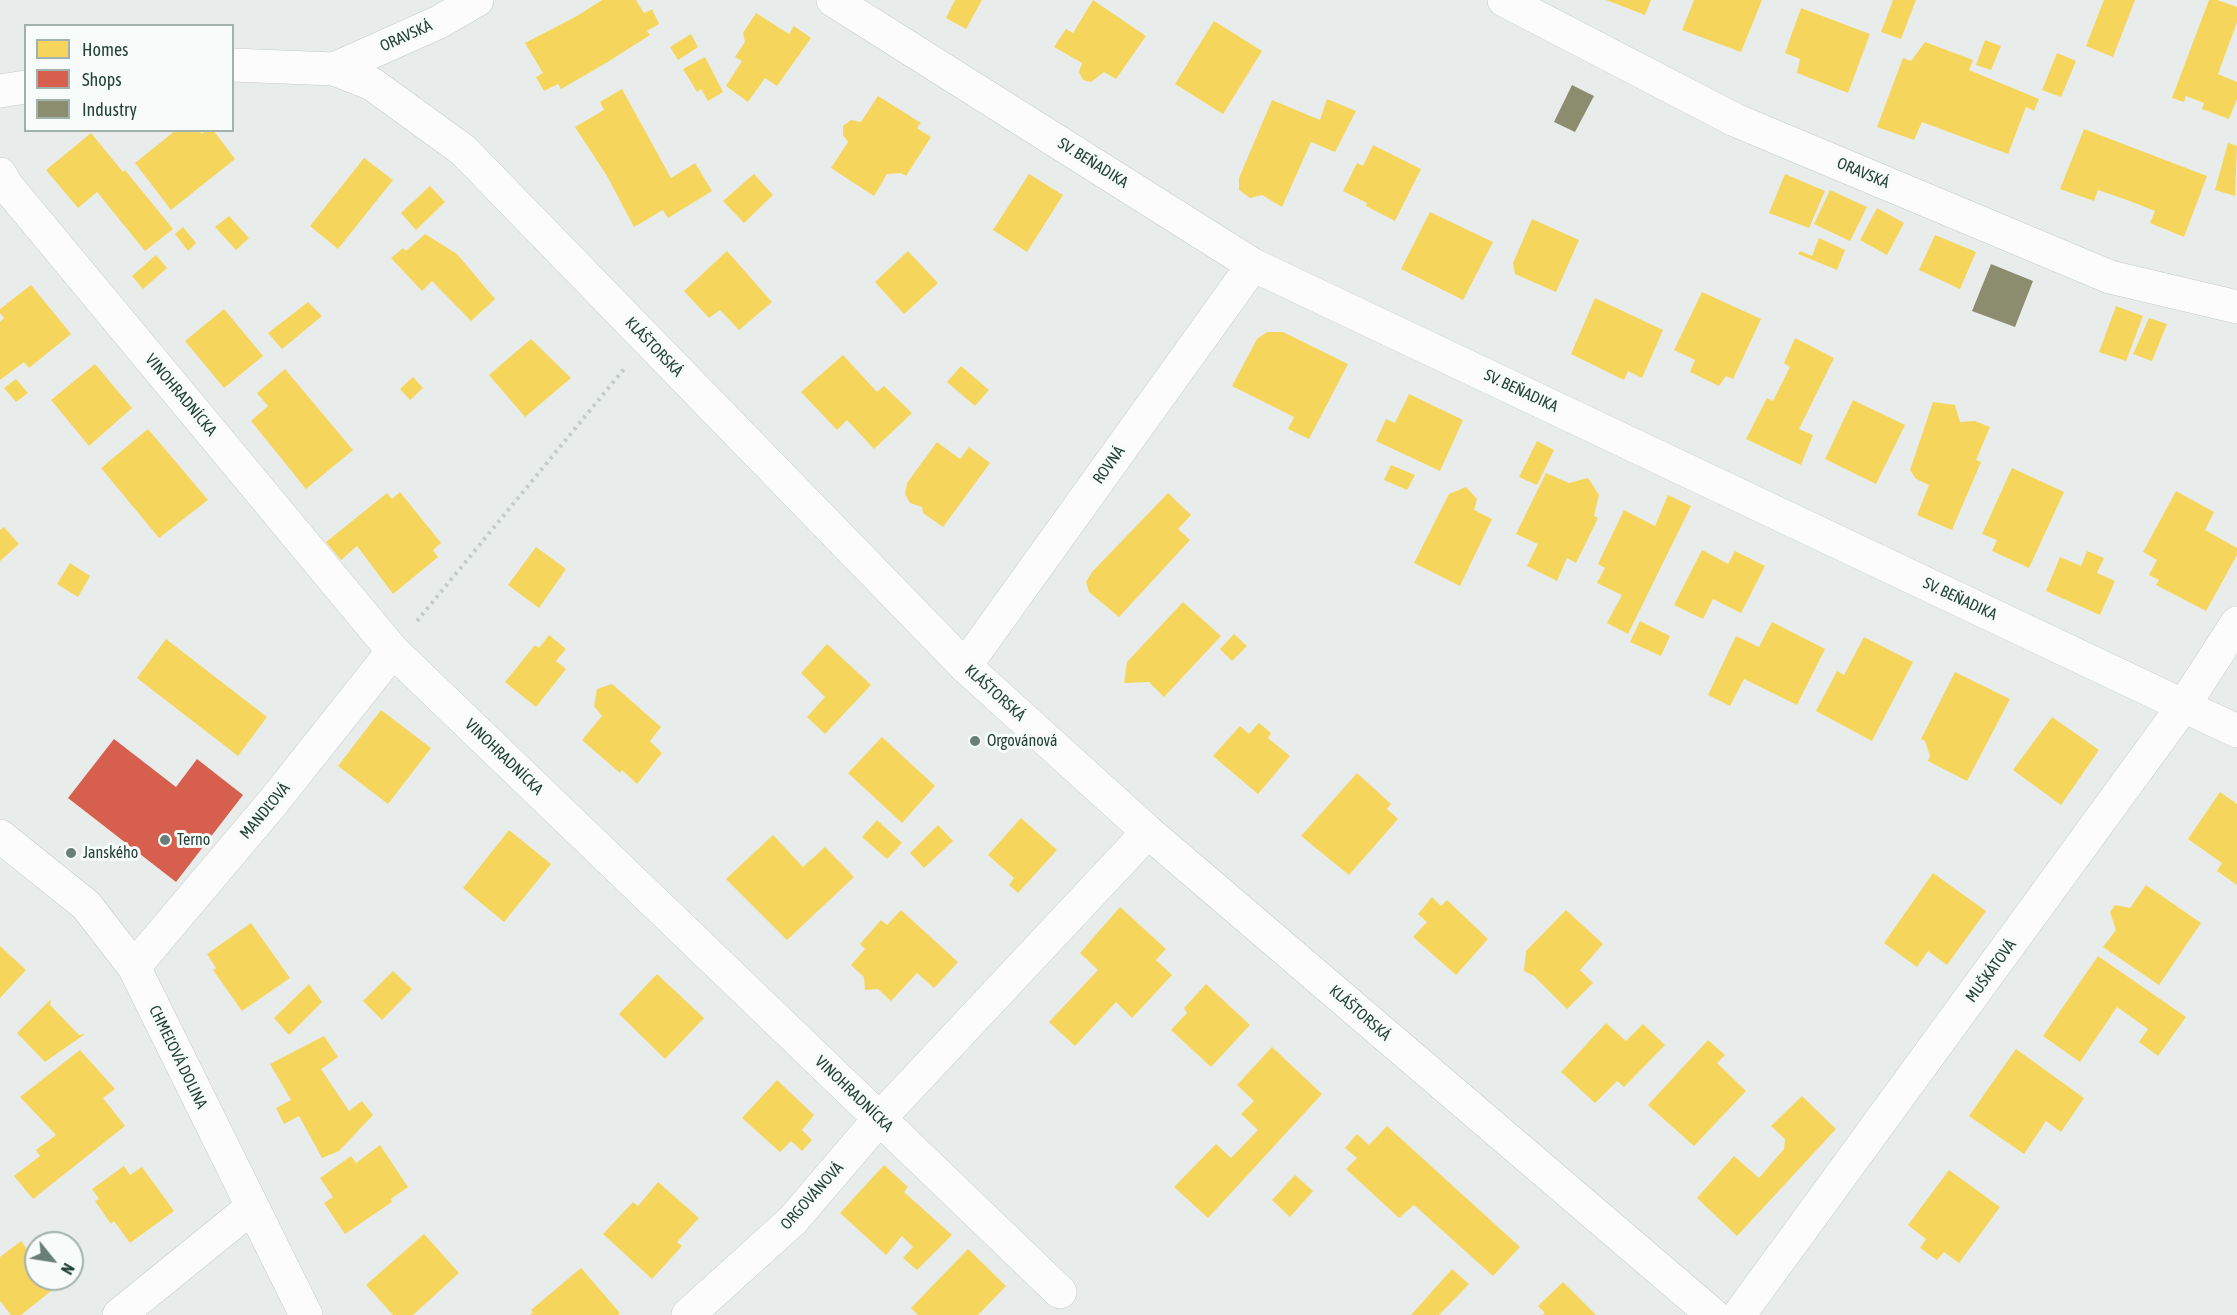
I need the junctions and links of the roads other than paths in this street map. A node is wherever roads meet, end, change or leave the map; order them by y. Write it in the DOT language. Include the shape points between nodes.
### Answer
graph roads {
  1 [pos="477,0"];
  2 [pos="833,0"];
  3 [pos="1504,0"];
  4 [pos="441,11"];
  5 [pos="234,65"];
  6 [pos="333,69"];
  7 [pos="24,87"];
  8 [pos="0,90"];
  9 [pos="0,174"];
  10 [pos="1253,265"];
  11 [pos="2236,303"];
  12 [pos="2237,623"];
  13 [pos="393,651"];
  14 [pos="965,666"];
  15 [pos="2184,705"];
  16 [pos="2237,730"];
  17 [pos="1148,832"];
  18 [pos="0,836"];
  19 [pos="134,967"];
  20 [pos="880,1118"];
  21 [pos="252,1208"];
  22 [pos="1060,1292"];
  23 [pos="119,1315"];
  24 [pos="306,1315"];
  25 [pos="688,1315"];
  26 [pos="1713,1315"];
  27 [pos="1739,1315"];
  1 -- 4 [label="street, ORAVSKÁ"];
  2 -- 10 [label="street, SV. BEŇADIKA"];
  3 -- 11 [label="street, ORAVSKÁ" via="1735,120 2110,277"];
  4 -- 6 [label="street, ORAVSKÁ"];
  5 -- 6 [label="street"];
  6 -- 14 [label="street, KLÁŠTORSKÁ" via="372,84 463,150"];
  7 -- 8 [label="street"];
  9 -- 13 [label="street, VINOHRADNÍCKA"];
  10 -- 14 [label="street, ROVNÁ"];
  10 -- 15 [label="street, SV. BEŇADIKA"];
  12 -- 15 [label="street, MUŠKÁTOVÁ"];
  13 -- 19 [label="street, MANDĽOVÁ" via="274,801"];
  13 -- 20 [label="street, VINOHRADNÍCKA"];
  14 -- 17 [label="street, KLÁŠTORSKÁ"];
  15 -- 16 [label="street, SV. BEŇADIKA"];
  15 -- 27 [label="street, MUŠKÁTOVÁ"];
  17 -- 20 [label="street, ORGOVÁNOVÁ"];
  17 -- 26 [label="street, KLÁŠTORSKÁ"];
  18 -- 19 [label="street, CHMEĽOVÁ DOLINA" via="86,905"];
  19 -- 21 [label="street, CHMEĽOVÁ DOLINA"];
  20 -- 22 [label="street, VINOHRADNÍCKA"];
  20 -- 25 [label="street, ORGOVÁNOVÁ" via="793,1220"];
  21 -- 23 [label="street"];
  21 -- 24 [label="street, CHMEĽOVÁ DOLINA"];
}
